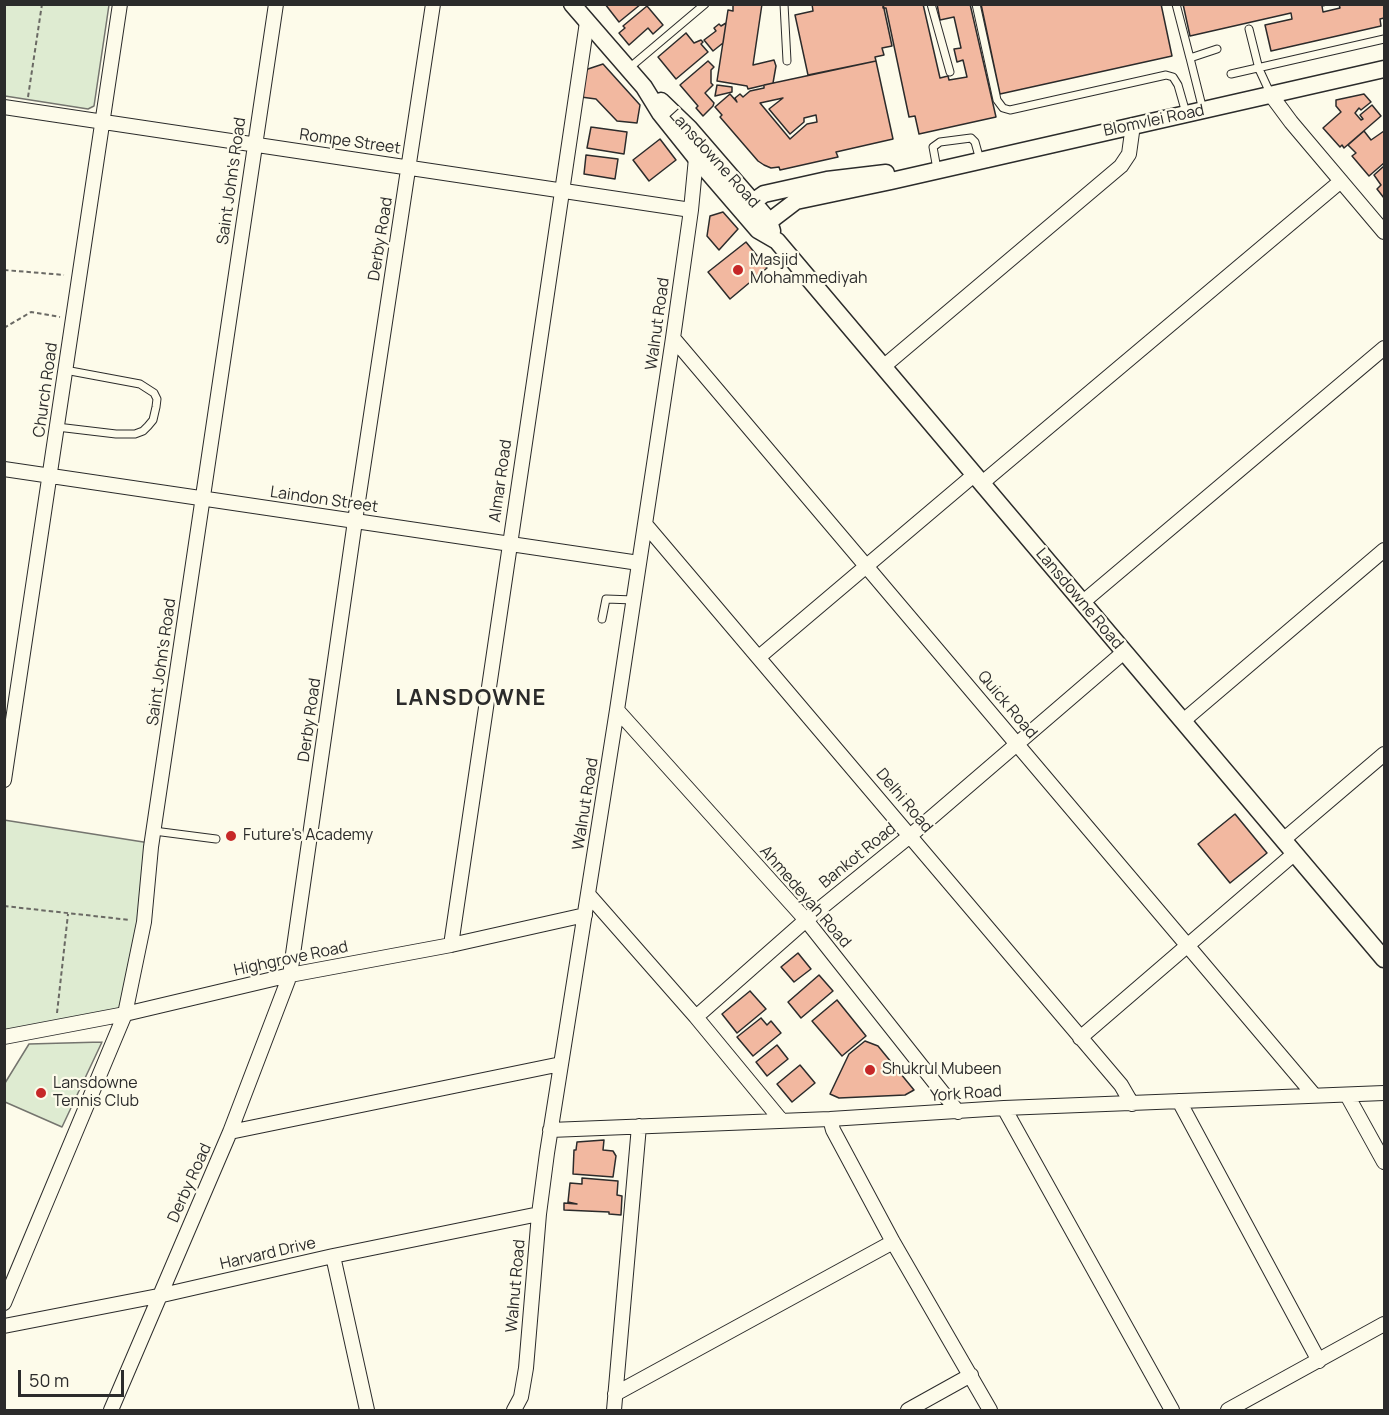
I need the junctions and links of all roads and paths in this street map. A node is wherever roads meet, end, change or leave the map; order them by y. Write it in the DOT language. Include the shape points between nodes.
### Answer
graph roads {
  1 [pos="42,4"];
  2 [pos="120,4"];
  3 [pos="276,4"];
  4 [pos="433,4"];
  5 [pos="705,4"];
  6 [pos="784,4"];
  7 [pos="931,4"];
  8 [pos="976,4"];
  9 [pos="1176,4"];
  10 [pos="580,10"];
  11 [pos="1249,29"];
  12 [pos="1384,39"];
  13 [pos="1217,49"];
  14 [pos="1190,58"];
  15 [pos="787,60"];
  16 [pos="1259,68"];
  17 [pos="628,69"];
  18 [pos="1384,69"];
  19 [pos="950,72"];
  20 [pos="1231,74"];
  21 [pos="644,87"];
  22 [pos="1271,95"];
  23 [pos="27,103"];
  24 [pos="4,107"];
  25 [pos="1195,112"];
  26 [pos="101,122"];
  27 [pos="1133,125"];
  28 [pos="254,145"];
  29 [pos="696,158"];
  30 [pos="981,160"];
  31 [pos="409,167"];
  32 [pos="930,172"];
  33 [pos="1341,181"];
  34 [pos="719,184"];
  35 [pos="561,190"];
  36 [pos="692,206"];
  37 [pos="747,206"];
  38 [pos="763,225"];
  39 [pos="1384,232"];
  40 [pos="4,270"];
  41 [pos="79,277"];
  42 [pos="73,318"];
  43 [pos="4,328"];
  44 [pos="673,338"];
  45 [pos="1384,348"];
  46 [pos="883,367"];
  47 [pos="65,370"];
  48 [pos="57,426"];
  49 [pos="4,470"];
  50 [pos="50,476"];
  51 [pos="978,479"];
  52 [pos="202,498"];
  53 [pos="355,521"];
  54 [pos="645,524"];
  55 [pos="509,544"];
  56 [pos="1384,550"];
  57 [pos="639,563"];
  58 [pos="867,566"];
  59 [pos="634,600"];
  60 [pos="1083,602"];
  61 [pos="602,619"];
  62 [pos="1124,652"];
  63 [pos="759,657"];
  64 [pos="617,710"];
  65 [pos="1183,721"];
  66 [pos="1018,744"];
  67 [pos="1384,754"];
  68 [pos="4,780"];
  69 [pos="154,831"];
  70 [pos="911,835"];
  71 [pos="216,838"];
  72 [pos="1283,840"];
  73 [pos="1295,853"];
  74 [pos="588,894"];
  75 [pos="4,906"];
  76 [pos="69,913"];
  77 [pos="585,915"];
  78 [pos="806,920"];
  79 [pos="144,922"];
  80 [pos="451,945"];
  81 [pos="1188,946"];
  82 [pos="1384,958"];
  83 [pos="290,975"];
  84 [pos="125,1014"];
  85 [pos="696,1017"];
  86 [pos="56,1028"];
  87 [pos="4,1037"];
  88 [pos="1080,1038"];
  89 [pos="561,1064"];
  90 [pos="1384,1093"];
  91 [pos="1314,1095"];
  92 [pos="1347,1095"];
  93 [pos="1179,1101"];
  94 [pos="1132,1104"];
  95 [pos="1004,1108"];
  96 [pos="958,1112"];
  97 [pos="830,1119"];
  98 [pos="781,1120"];
  99 [pos="639,1126"];
  100 [pos="550,1130"];
  101 [pos="230,1132"];
  102 [pos="1384,1162"];
  103 [pos="539,1214"];
  104 [pos="893,1242"];
  105 [pos="333,1256"];
  106 [pos="158,1296"];
  107 [pos="4,1303"];
  108 [pos="1384,1324"];
  109 [pos="4,1326"];
  110 [pos="1319,1361"];
  111 [pos="971,1376"];
  112 [pos="615,1394"];
  113 [pos="111,1410"];
  114 [pos="367,1410"];
  115 [pos="514,1410"];
  116 [pos="614,1410"];
  117 [pos="908,1410"];
  118 [pos="990,1410"];
  119 [pos="1172,1410"];
  120 [pos="1228,1410"];
  1 -- 23 [label="path"];
  2 -- 26 [label="street, Church Road"];
  3 -- 28 [label="street, Saint John's Road"];
  4 -- 31 [label="street, Derby Road"];
  5 -- 17 [label="lane"];
  6 -- 15 [label="lane"];
  7 -- 19 [label="lane"];
  8 -- 25 [label="lane" via="997,100 1003,108 1010,110 1166,75 1173,77"];
  9 -- 14 [label="lane"];
  10 -- 17 [label="street, Lansdowne Road"];
  10 -- 35 [label="street, Almar Road"];
  11 -- 16 [label="lane"];
  12 -- 16 [label="lane"];
  13 -- 14 [label="lane"];
  14 -- 25 [label="lane"];
  16 -- 20 [label="lane"];
  16 -- 22 [label="lane"];
  17 -- 21 [label="street, Lansdowne Road"];
  18 -- 22 [label="street, Blomvlei Road"];
  21 -- 29 [label="street, Lansdowne Road"];
  21 -- 37 [label="street, Lansdowne Road" via="689,128"];
  22 -- 25 [label="street, Blomvlei Road"];
  22 -- 33 [label="street"];
  24 -- 26 [label="street, Rompe Street"];
  25 -- 27 [label="street, Blomvlei Road"];
  26 -- 28 [label="street, Rompe Street"];
  26 -- 41 [label="street, Church Road"];
  27 -- 30 [label="street, Blomvlei Road"];
  27 -- 46 [label="street" via="1129,154 1121,166"];
  28 -- 31 [label="street, Rompe Street"];
  28 -- 52 [label="street, Saint John's Road"];
  29 -- 34 [label="street, Lansdowne Road"];
  29 -- 36 [label="street, Walnut Road"];
  30 -- 32 [label="street, Blomvlei Road"];
  30 -- 32 [label="lane" via="971,138 940,142 933,147"];
  31 -- 35 [label="street, Rompe Street"];
  31 -- 53 [label="street, Derby Road"];
  32 -- 37 [label="street, Blomvlei Road" via="827,180 764,194"];
  32 -- 38 [label="street, Blomvlei Road" via="796,201"];
  33 -- 39 [label="street"];
  33 -- 51 [label="street"];
  34 -- 36 [label="street" via="703,190"];
  34 -- 37 [label="street, Lansdowne Road"];
  35 -- 36 [label="street, Rompe Street"];
  35 -- 55 [label="street, Almar Road"];
  36 -- 44 [label="street, Walnut Road"];
  37 -- 38 [label="street, Lansdowne Road"];
  38 -- 46 [label="street, Lansdowne Road"];
  40 -- 41 [label="path"];
  41 -- 42 [label="street, Church Road"];
  42 -- 43 [label="path" via="31,312"];
  42 -- 47 [label="street, Church Road"];
  44 -- 54 [label="street, Walnut Road"];
  44 -- 58 [label="street, Quick Road"];
  45 -- 60 [label="street"];
  46 -- 51 [label="street, Lansdowne Road"];
  47 -- 48 [label="street, Church Road"];
  47 -- 48 [label="lane" via="141,384 154,393 156,407 153,420 135,434"];
  48 -- 50 [label="street, Church Road"];
  49 -- 50 [label="street, Laindon Street"];
  50 -- 52 [label="street, Laindon Street"];
  50 -- 68 [label="street, Church Road"];
  51 -- 58 [label="street"];
  51 -- 60 [label="street, Lansdowne Road"];
  52 -- 53 [label="street, Laindon Street"];
  52 -- 69 [label="street, Saint John's Road"];
  53 -- 55 [label="street, Laindon Street"];
  53 -- 83 [label="street, Derby Road"];
  54 -- 57 [label="street, Walnut Road"];
  54 -- 63 [label="street, Delhi Road"];
  55 -- 57 [label="street, Laindon Street"];
  55 -- 80 [label="street, Almar Road"];
  56 -- 65 [label="street"];
  57 -- 59 [label="street, Walnut Road"];
  58 -- 63 [label="street"];
  58 -- 66 [label="street, Quick Road"];
  59 -- 61 [label="lane" via="607,598"];
  59 -- 64 [label="street, Walnut Road"];
  60 -- 62 [label="street, Lansdowne Road"];
  62 -- 65 [label="street, Lansdowne Road"];
  62 -- 66 [label="street, Bankot Road"];
  63 -- 70 [label="street, Delhi Road"];
  64 -- 74 [label="street, Walnut Road"];
  64 -- 78 [label="street, Ahmedeyah Road"];
  65 -- 72 [label="street, Lansdowne Road"];
  66 -- 70 [label="street, Bankot Road"];
  66 -- 81 [label="street, Quick Road"];
  67 -- 72 [label="street"];
  69 -- 71 [label="lane"];
  69 -- 79 [label="street, Saint John's Road"];
  70 -- 78 [label="street, Bankot Road"];
  70 -- 88 [label="street, Delhi Road"];
  72 -- 73 [label="street, Lansdowne Road"];
  73 -- 81 [label="street"];
  73 -- 82 [label="street, Lansdowne Road"];
  74 -- 77 [label="street, Walnut Road"];
  74 -- 85 [label="street"];
  75 -- 76 [label="path"];
  76 -- 79 [label="path"];
  76 -- 86 [label="path"];
  77 -- 80 [label="street, Highgrove Road"];
  77 -- 89 [label="street, Walnut Road"];
  78 -- 85 [label="street, Bankot Road"];
  78 -- 96 [label="street, Ahmedeyah Road"];
  79 -- 84 [label="street, Saint John's Road"];
  80 -- 83 [label="street, Highgrove Road"];
  81 -- 88 [label="street"];
  81 -- 91 [label="street, Quick Road"];
  83 -- 84 [label="street, Highgrove Road"];
  83 -- 101 [label="street, Derby Road"];
  84 -- 86 [label="street, Highgrove Road"];
  84 -- 107 [label="street, Saint John's Road"];
  85 -- 98 [label="street"];
  86 -- 87 [label="street, Highgrove Road"];
  88 -- 94 [label="street, Delhi Road" via="1121,1085"];
  89 -- 100 [label="street, Walnut Road"];
  89 -- 101 [label="street"];
  90 -- 92 [label="street, York Road"];
  91 -- 92 [label="street, York Road"];
  91 -- 93 [label="street, York Road"];
  92 -- 102 [label="street"];
  93 -- 94 [label="street, York Road"];
  93 -- 110 [label="street"];
  94 -- 95 [label="street, York Road"];
  95 -- 96 [label="street, York Road"];
  95 -- 119 [label="street"];
  96 -- 97 [label="street, York Road"];
  97 -- 98 [label="street, York Road"];
  97 -- 104 [label="street"];
  98 -- 99 [label="street, York Road"];
  99 -- 100 [label="street, York Road"];
  99 -- 112 [label="street"];
  100 -- 103 [label="street, Walnut Road"];
  101 -- 106 [label="street, Derby Road"];
  103 -- 105 [label="street, Harvard Drive"];
  103 -- 115 [label="street, Walnut Road" via="526,1368 521,1397"];
  104 -- 111 [label="street"];
  104 -- 112 [label="street"];
  105 -- 106 [label="street, Harvard Drive"];
  105 -- 114 [label="street"];
  106 -- 109 [label="street, Harvard Drive"];
  106 -- 113 [label="street, Derby Road"];
  108 -- 110 [label="street"];
  110 -- 120 [label="street"];
  111 -- 117 [label="street"];
  111 -- 118 [label="street"];
  112 -- 116 [label="street"];
}
